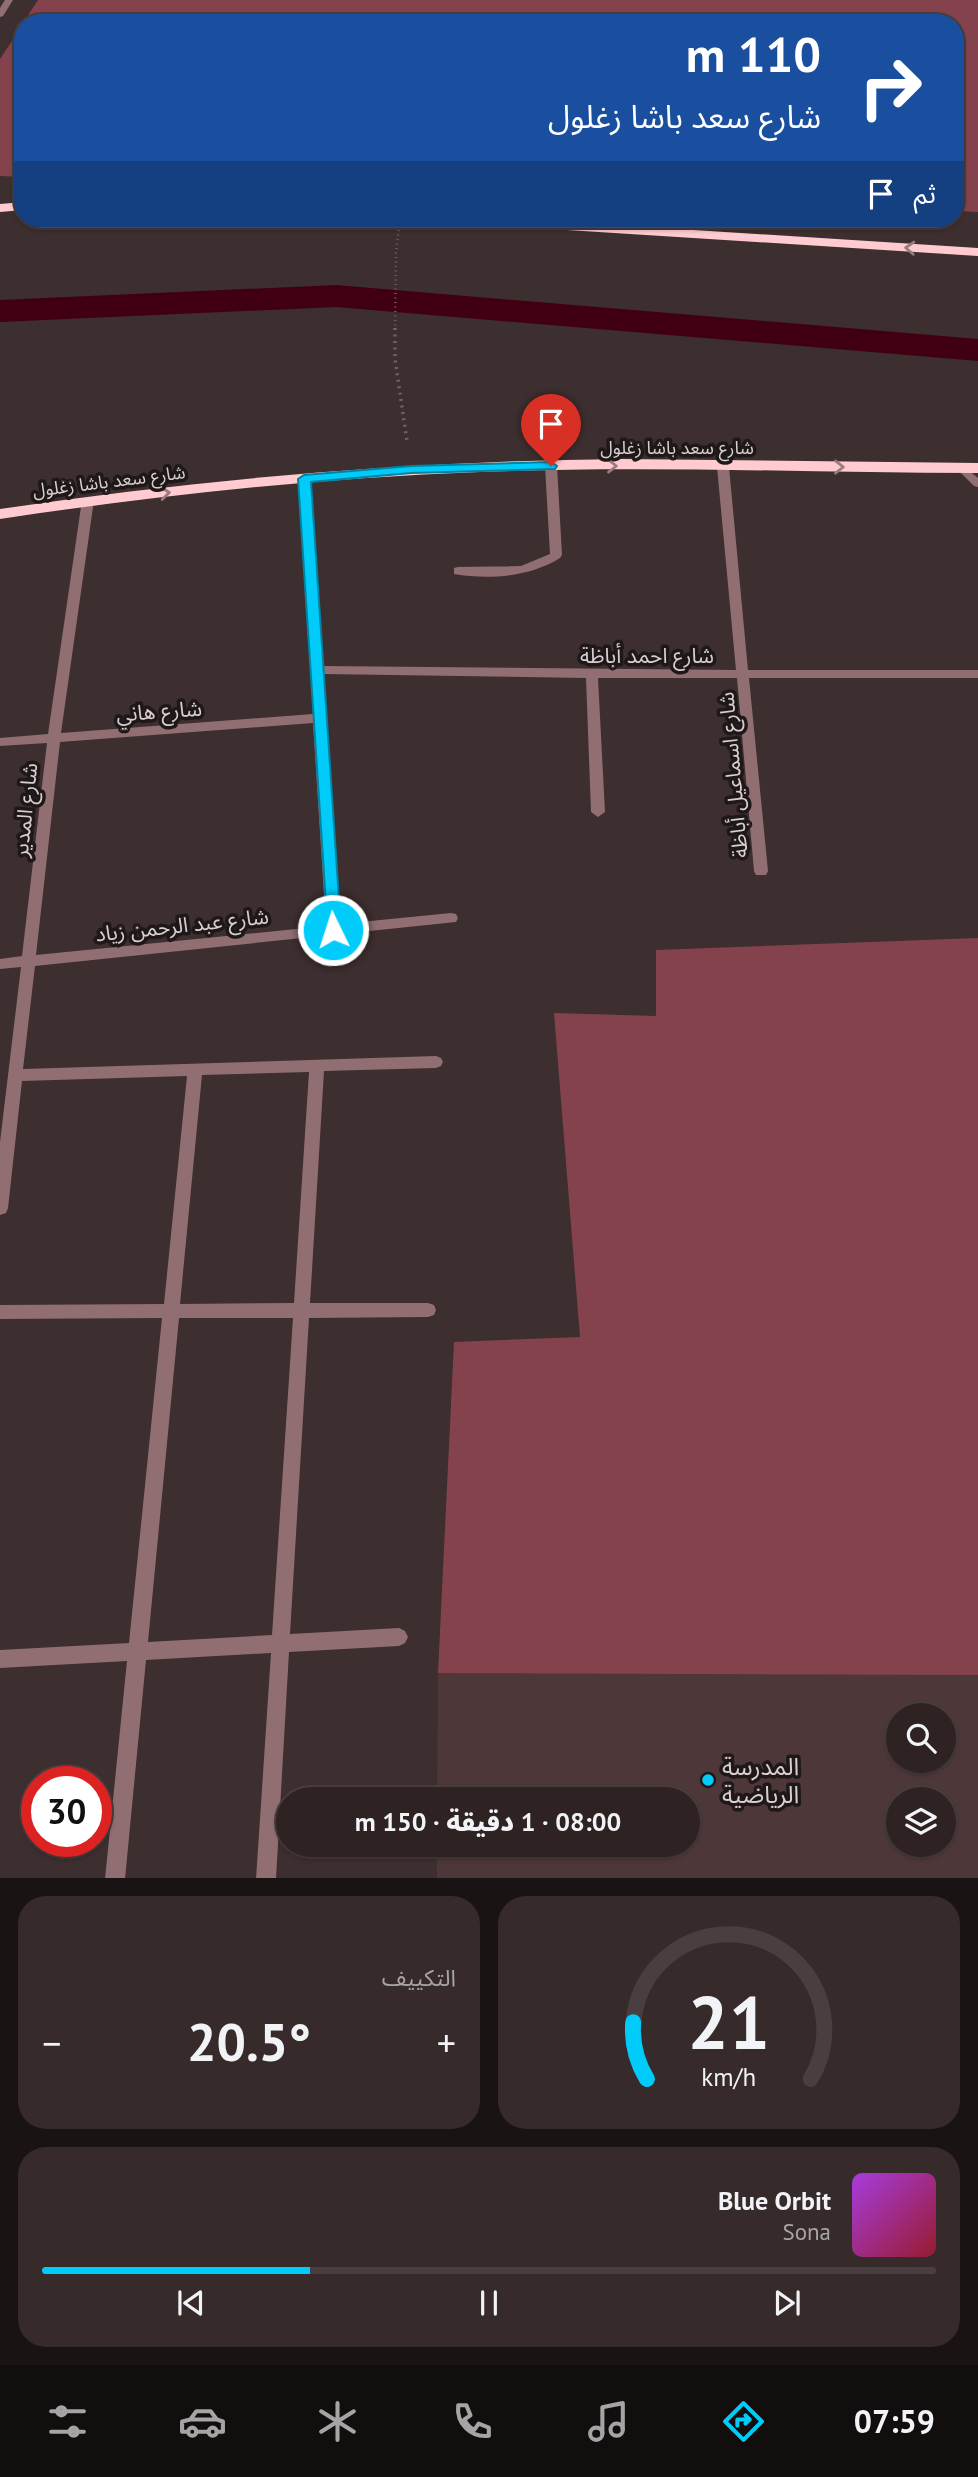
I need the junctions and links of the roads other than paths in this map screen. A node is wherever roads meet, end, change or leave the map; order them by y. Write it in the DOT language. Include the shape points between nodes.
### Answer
graph roads {
  1 [pos="9,0"];
  2 [pos="0,15"];
  3 [pos="599,228"];
  4 [pos="978,252"];
  5 [pos="551,466"];
  6 [pos="723,467"];
  7 [pos="970,468"];
  8 [pos="304,479"];
  9 [pos="978,484"];
  10 [pos="88,500"];
  11 [pos="0,513"];
  12 [pos="458,571"];
  13 [pos="317,670"];
  14 [pos="592,674"];
  15 [pos="743,674"];
  16 [pos="978,674"];
  17 [pos="321,718"];
  18 [pos="54,738"];
  19 [pos="0,742"];
  20 [pos="598,812"];
  21 [pos="761,872"];
  22 [pos="452,918"];
  23 [pos="333,930"];
  24 [pos="30,962"];
  25 [pos="0,964"];
  26 [pos="436,1062"];
  27 [pos="317,1065"];
  28 [pos="195,1070"];
  29 [pos="14,1075"];
  30 [pos="0,1208"];
  31 [pos="428,1310"];
  32 [pos="172,1311"];
  33 [pos="302,1311"];
  34 [pos="0,1312"];
  35 [pos="399,1637"];
  36 [pos="281,1643"];
  37 [pos="138,1651"];
  38 [pos="0,1659"];
  39 [pos="115,1878"];
  40 [pos="266,1878"];
  1 -- 2 [label="street"];
  4 -- 3 [label="highway, one-way"];
  5 -- 6 [label="highway, شارع سعد باشا زغلول, one-way"];
  5 -- 8 [label="highway, شارع سعد باشا زغلول"];
  5 -- 12 [label="street" via="555,555 526,570"];
  6 -- 7 [label="highway, شارع سعد باشا زغلول, one-way"];
  6 -- 15 [label="street, شارع اسماعيل أباظة"];
  7 -- 9 [label="street"];
  10 -- 8 [label="highway, شارع سعد باشا زغلول, one-way"];
  8 -- 13 [label="street"];
  10 -- 11 [label="highway, شارع سعد باشا زغلول"];
  10 -- 18 [label="street, شارع المدير"];
  13 -- 14 [label="street, شارع احمد أباظة"];
  13 -- 17 [label="street"];
  14 -- 15 [label="street, شارع احمد أباظة"];
  14 -- 20 [label="street"];
  15 -- 16 [label="street, شارع احمد أباظة"];
  15 -- 21 [label="street, شارع اسماعيل أباظة"];
  17 -- 18 [label="street, شارع هاني"];
  17 -- 23 [label="street"];
  18 -- 19 [label="street, شارع هاني"];
  18 -- 24 [label="street, شارع المدير"];
  22 -- 23 [label="street, شارع عبد الرحمن زياد"];
  23 -- 24 [label="street, شارع عبد الرحمن زياد"];
  24 -- 25 [label="street, شارع عبد الرحمن زياد"];
  24 -- 29 [label="street, شارع المدير"];
  26 -- 27 [label="street"];
  27 -- 28 [label="street"];
  27 -- 33 [label="street"];
  28 -- 29 [label="street"];
  28 -- 32 [label="street"];
  29 -- 30 [label="street, شارع المدير"];
  31 -- 33 [label="street"];
  32 -- 33 [label="street"];
  32 -- 34 [label="street"];
  32 -- 37 [label="street"];
  33 -- 36 [label="street"];
  35 -- 36 [label="street"];
  36 -- 37 [label="street"];
  36 -- 40 [label="street"];
  37 -- 38 [label="street"];
  37 -- 39 [label="street"];
}
